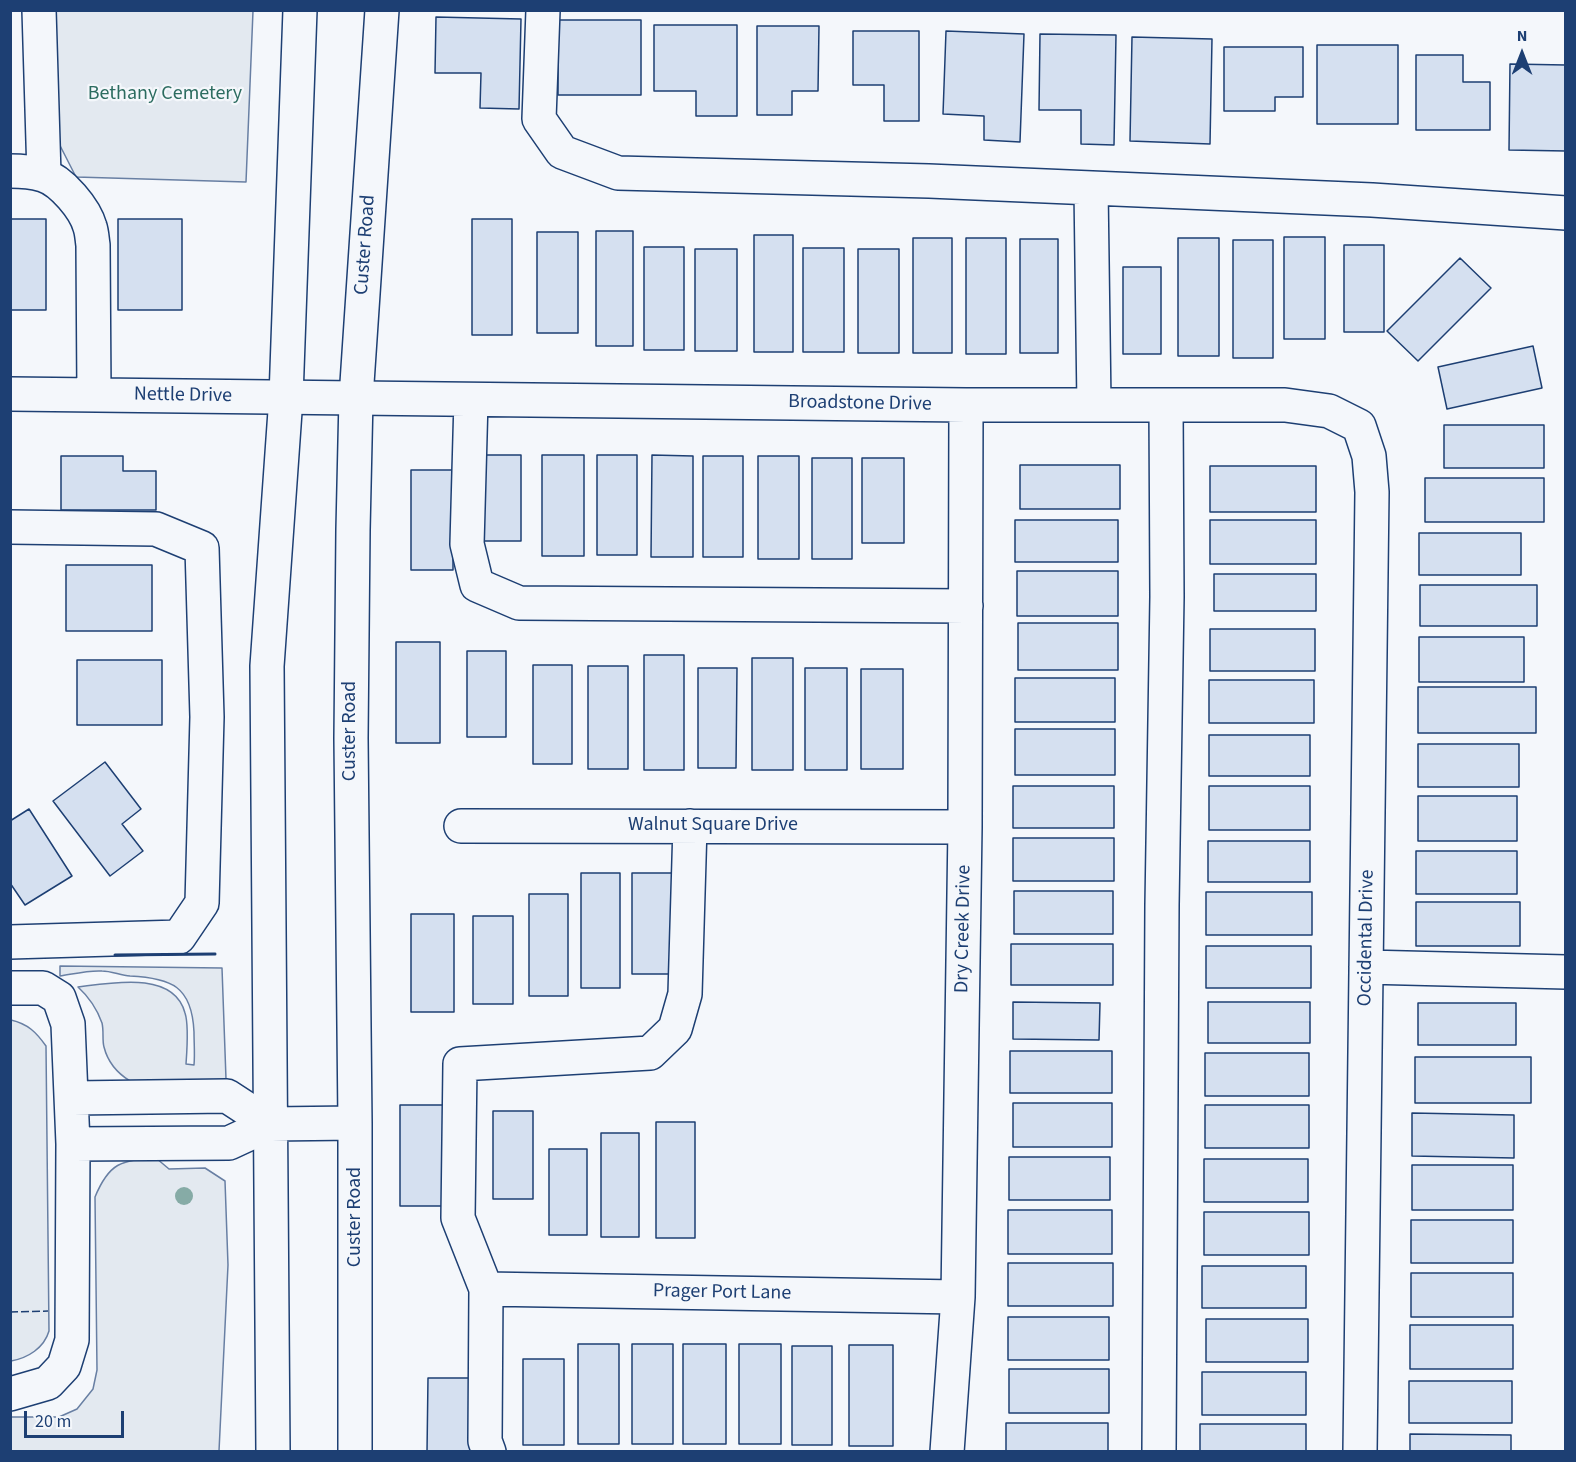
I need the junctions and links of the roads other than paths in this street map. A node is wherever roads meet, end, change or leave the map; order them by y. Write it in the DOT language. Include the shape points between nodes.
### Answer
graph roads {
  1 [pos="39,10"];
  2 [pos="300,10"];
  3 [pos="382,10"];
  4 [pos="543,10"];
  5 [pos="10,171"];
  6 [pos="44,175"];
  7 [pos="1091,188"];
  8 [pos="1566,213"];
  9 [pos="10,394"];
  10 [pos="94,395"];
  11 [pos="286,397"];
  12 [pos="356,398"];
  13 [pos="471,400"];
  14 [pos="966,405"];
  15 [pos="1094,405"];
  16 [pos="1166,405"];
  17 [pos="1359,426"];
  18 [pos="10,527"];
  19 [pos="966,606"];
  20 [pos="461,826"];
  21 [pos="690,826"];
  22 [pos="965,827"];
  23 [pos="10,942"];
  24 [pos="1366,967"];
  25 [pos="1566,972"];
  26 [pos="10,988"];
  27 [pos="73,1098"];
  28 [pos="355,1123"];
  29 [pos="270,1124"];
  30 [pos="74,1144"];
  31 [pos="486,1289"];
  32 [pos="958,1297"];
  33 [pos="10,1394"];
  34 [pos="273,1452"];
  35 [pos="355,1452"];
  36 [pos="489,1452"];
  37 [pos="947,1452"];
  38 [pos="1159,1452"];
  39 [pos="1360,1452"];
  1 -- 6 [label="street"];
  2 -- 11 [label="street"];
  3 -- 12 [label="street, Custer Road"];
  4 -- 7 [label="street" via="539,119 562,152 618,173"];
  5 -- 6 [label="street"];
  6 -- 10 [label="street" via="65,190 90,227"];
  7 -- 8 [label="street"];
  7 -- 15 [label="street"];
  9 -- 10 [label="street, Nettle Drive"];
  10 -- 11 [label="street, Nettle Drive"];
  11 -- 12 [label="street, Nettle Drive"];
  11 -- 29 [label="street" via="267,666"];
  12 -- 13 [label="street, Broadstone Drive"];
  12 -- 28 [label="street, Custer Road" via="351,738"];
  13 -- 14 [label="street, Broadstone Drive"];
  13 -- 19 [label="street" via="466,544 477,585 519,603"];
  14 -- 15 [label="street, Broadstone Drive"];
  14 -- 19 [label="street, Dry Creek Drive"];
  15 -- 16 [label="street, Broadstone Drive"];
  16 -- 17 [label="street, Broadstone Drive" via="1285,405 1329,411"];
  16 -- 38 [label="street"];
  17 -- 24 [label="street, Occidental Drive" via="1369,456 1371,492"];
  18 -- 23 [label="street" via="156,529 202,548 207,717 202,903 179,937"];
  19 -- 22 [label="street, Dry Creek Drive"];
  20 -- 21 [label="street, Walnut Square Drive"];
  21 -- 22 [label="street, Walnut Square Drive"];
  21 -- 31 [label="street" via="686,994 675,1029 650,1053 460,1064 458,1218"];
  22 -- 32 [label="street, Dry Creek Drive"];
  24 -- 25 [label="street"];
  24 -- 39 [label="street, Occidental Drive"];
  26 -- 27 [label="street" via="43,988 59,998 68,1024"];
  27 -- 29 [label="street" via="227,1096"];
  27 -- 30 [label="street"];
  28 -- 29 [label="street"];
  28 -- 35 [label="street, Custer Road"];
  29 -- 30 [label="street" via="229,1143"];
  29 -- 34 [label="street"];
  30 -- 33 [label="street" via="72,1340 64,1366 48,1383"];
  31 -- 32 [label="street, Prager Port Lane"];
  31 -- 36 [label="street" via="485,1441"];
  32 -- 37 [label="street, Dry Creek Drive"];
}
